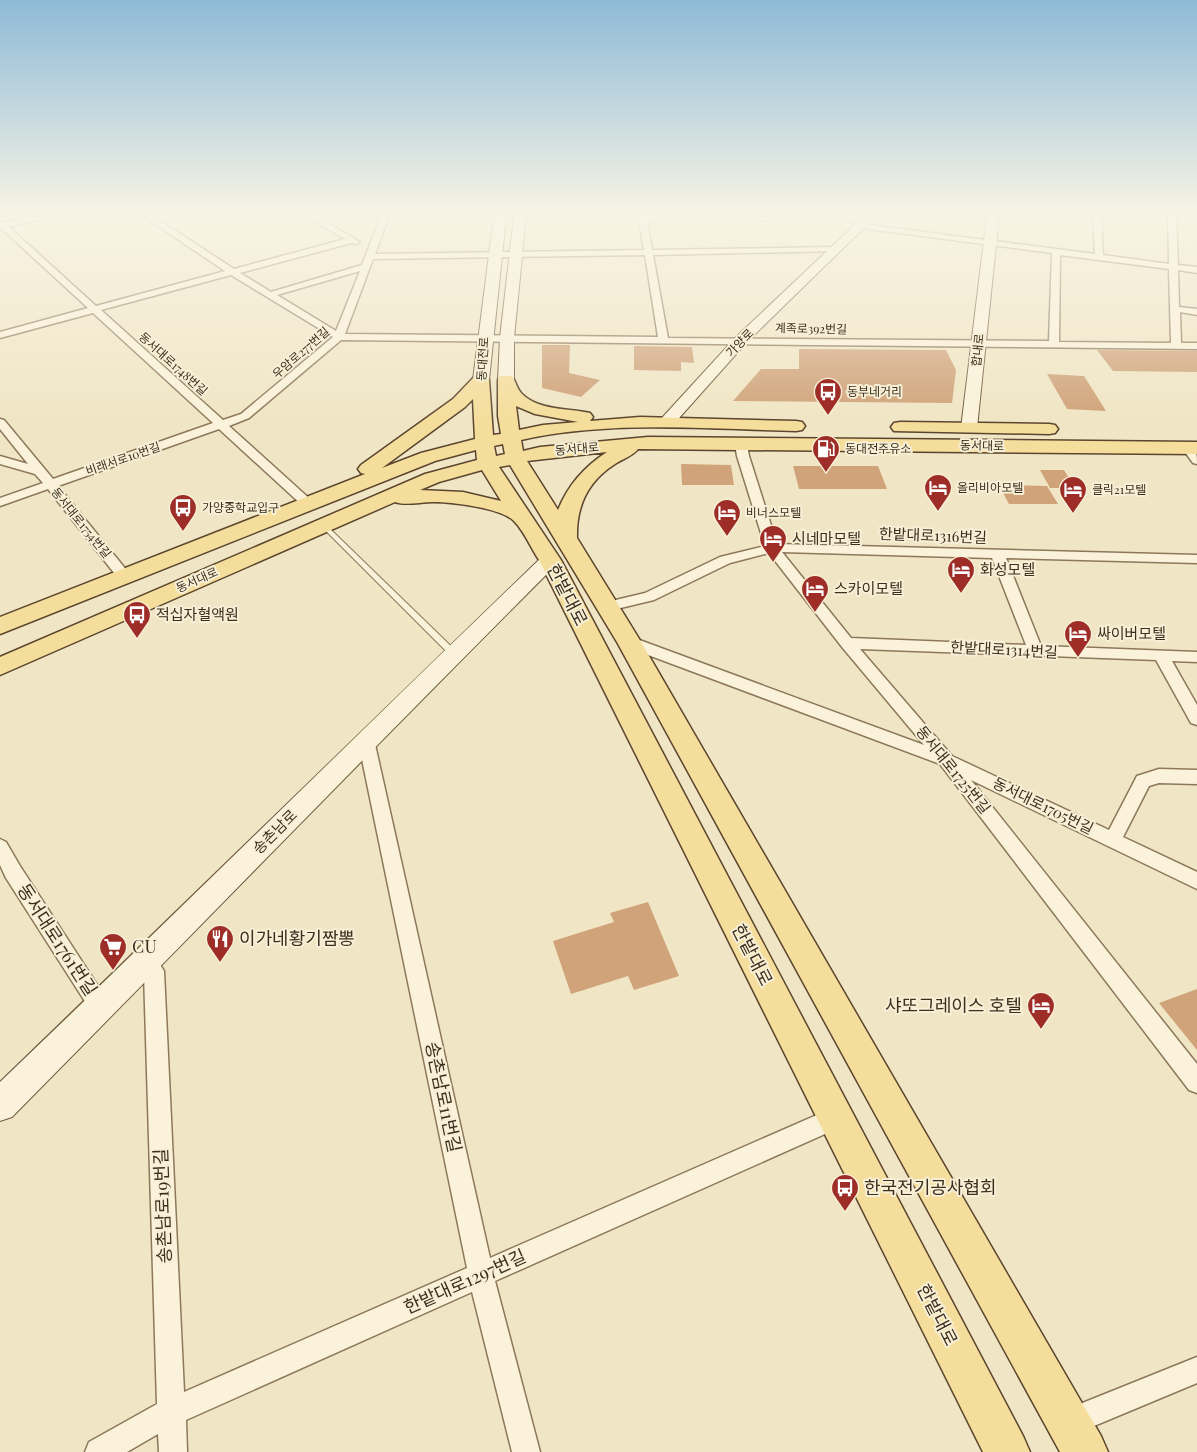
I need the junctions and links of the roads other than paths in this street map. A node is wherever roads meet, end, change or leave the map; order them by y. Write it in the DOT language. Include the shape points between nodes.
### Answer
graph roads {
  1 [pos="66,284"];
  2 [pos="188,284"];
  3 [pos="251,284"];
  4 [pos="308,284"];
  5 [pos="359,284"];
  6 [pos="492,284"];
  7 [pos="513,284"];
  8 [pos="655,284"];
  9 [pos="801,284"];
  10 [pos="984,284"];
  11 [pos="1055,284"];
  12 [pos="1174,284"];
  13 [pos="269,295"];
  14 [pos="94,309"];
  15 [pos="1175,309"];
  16 [pos="1197,312"];
  17 [pos="0,334"];
  18 [pos="340,337"];
  19 [pos="484,338"];
  20 [pos="507,338"];
  21 [pos="740,340"];
  22 [pos="664,341"];
  23 [pos="979,343"];
  24 [pos="1054,344"];
  25 [pos="1176,346"];
  26 [pos="1197,346"];
  27 [pos="481,380"];
  28 [pos="506,380"];
  29 [pos="245,416"];
  30 [pos="0,422"];
  31 [pos="640,422"];
  32 [pos="666,423"];
  33 [pos="221,424"];
  34 [pos="813,426"];
  35 [pos="881,427"];
  36 [pos="969,428"];
  37 [pos="1068,429"];
  38 [pos="511,437"];
  39 [pos="648,443"];
  40 [pos="1194,443"];
  41 [pos="742,444"];
  42 [pos="496,455"];
  43 [pos="0,460"];
  44 [pos="39,471"];
  45 [pos="50,484"];
  46 [pos="316,499"];
  47 [pos="0,502"];
  48 [pos="365,506"];
  49 [pos="521,516"];
  50 [pos="323,525"];
  51 [pos="772,548"];
  52 [pos="558,549"];
  53 [pos="998,555"];
  54 [pos="1197,559"];
  55 [pos="123,575"];
  56 [pos="618,624"];
  57 [pos="0,626"];
  58 [pos="847,643"];
  59 [pos="1036,652"];
  60 [pos="454,654"];
  61 [pos="1161,656"];
  62 [pos="1197,657"];
  63 [pos="0,667"];
  64 [pos="1197,719"];
  65 [pos="366,740"];
  66 [pos="946,760"];
  67 [pos="1197,777"];
  68 [pos="1113,840"];
  69 [pos="0,847"];
  70 [pos="7,876"];
  71 [pos="1197,881"];
  72 [pos="147,961"];
  73 [pos="100,1007"];
  74 [pos="1197,1082"];
  75 [pos="0,1105"];
  76 [pos="835,1118"];
  77 [pos="481,1275"];
  78 [pos="1197,1370"];
  79 [pos="171,1412"];
  80 [pos="1076,1438"];
  81 [pos="99,1452"];
  82 [pos="172,1452"];
  83 [pos="526,1452"];
  84 [pos="1007,1452"];
  1 -- 14 [label="street, 동서대로1748번길"];
  2 -- 14 [label="street"];
  3 -- 13 [label="street"];
  4 -- 13 [label="street"];
  5 -- 18 [label="street, 우암로277번길"];
  6 -- 19 [label="street, 동대전로"];
  7 -- 20 [label="street, 동대전로"];
  8 -- 22 [label="street"];
  9 -- 21 [label="street, 가양로"];
  10 -- 23 [label="street, 합내로"];
  11 -- 24 [label="street"];
  12 -- 15 [label="street"];
  13 -- 18 [label="street"];
  14 -- 17 [label="street"];
  14 -- 33 [label="street, 동서대로1748번길"];
  15 -- 16 [label="street"];
  15 -- 25 [label="street"];
  18 -- 19 [label="street, 계족로392번길"];
  18 -- 29 [label="street, 우암로277번길"];
  19 -- 20 [label="street, 계족로392번길"];
  19 -- 27 [label="street, 동대전로"];
  20 -- 22 [label="street, 계족로392번길"];
  20 -- 28 [label="street, 동대전로"];
  21 -- 22 [label="street, 계족로392번길"];
  21 -- 23 [label="street, 계족로392번길"];
  21 -- 32 [label="street, 가양로"];
  23 -- 24 [label="street, 계족로392번길"];
  23 -- 36 [label="street, 합내로"];
  24 -- 25 [label="street, 계족로392번길"];
  25 -- 26 [label="street, 계족로392번길"];
  27 -- 42 [label="main road, 동대전로" via="482,418"];
  27 -- 46 [label="main road" via="459,403 413,438 355,478"];
  28 -- 31 [label="main road" via="516,398 529,406 558,413"];
  28 -- 38 [label="main road, 동대전로"];
  29 -- 33 [label="street, 비래서로10번길"];
  30 -- 44 [label="street, 동서대로1754번길"];
  31 -- 32 [label="main road, 동서대로"];
  31 -- 38 [label="main road, 동서대로" via="556,429"];
  32 -- 34 [label="main road, 동서대로"];
  33 -- 45 [label="street, 비래서로10번길"];
  33 -- 46 [label="street, 동서대로1748번길"];
  35 -- 36 [label="main road, 동서대로"];
  36 -- 37 [label="main road, 동서대로"];
  38 -- 42 [label="main road, 동대전로"];
  38 -- 42 [label="main road, 동서대로"];
  39 -- 41 [label="main road, 동서대로"];
  39 -- 42 [label="main road, 동서대로"];
  39 -- 52 [label="main road" via="616,454 589,475 568,508"];
  40 -- 41 [label="main road, 동서대로"];
  41 -- 51 [label="street, 동서대로1725번길"];
  42 -- 46 [label="main road, 동서대로" via="428,457"];
  42 -- 48 [label="main road, 동서대로"];
  42 -- 49 [label="main road, 한밭대로"];
  42 -- 52 [label="main road, 한밭대로"];
  43 -- 44 [label="street"];
  44 -- 45 [label="street, 동서대로1754번길"];
  45 -- 47 [label="street, 비래서로10번길"];
  45 -- 55 [label="street, 동서대로1754번길"];
  46 -- 55 [label="main road, 동서대로"];
  48 -- 49 [label="main road" via="403,498 447,496 484,502"];
  48 -- 50 [label="main road, 동서대로"];
  49 -- 52 [label="main road, 한밭대로"];
  50 -- 60 [label="lane"];
  50 -- 63 [label="main road, 동서대로"];
  51 -- 53 [label="street, 한밭대로1316번길"];
  51 -- 56 [label="street, 한밭대로1316번길" via="725,560 649,596"];
  51 -- 58 [label="street, 동서대로1725번길"];
  52 -- 56 [label="main road, 한밭대로"];
  52 -- 60 [label="street, 송촌남로"];
  52 -- 76 [label="main road, 한밭대로"];
  53 -- 54 [label="street, 한밭대로1316번길"];
  53 -- 59 [label="street, 한밭대로1316번길"];
  55 -- 57 [label="main road, 동서대로"];
  56 -- 66 [label="street"];
  56 -- 80 [label="main road, 한밭대로"];
  58 -- 59 [label="street, 한밭대로1314번길"];
  58 -- 66 [label="street, 동서대로1725번길"];
  59 -- 61 [label="street, 한밭대로1314번길"];
  60 -- 65 [label="street, 송촌남로"];
  61 -- 62 [label="street, 한밭대로1314번길"];
  61 -- 64 [label="street"];
  65 -- 72 [label="street, 송촌남로"];
  65 -- 77 [label="street, 송촌남로11번길"];
  66 -- 68 [label="street, 동서대로1705번길"];
  66 -- 74 [label="street, 동서대로1725번길"];
  67 -- 68 [label="street" via="1159,776 1143,781"];
  68 -- 71 [label="street, 동서대로1705번길"];
  69 -- 70 [label="street, 동서대로1761번길"];
  70 -- 73 [label="street, 동서대로1761번길"];
  72 -- 73 [label="street, 송촌남로"];
  72 -- 79 [label="street, 송촌남로19번길" via="154,971"];
  73 -- 75 [label="street, 송촌남로"];
  76 -- 77 [label="street, 한밭대로1297번길"];
  76 -- 84 [label="main road, 한밭대로"];
  77 -- 79 [label="street, 한밭대로1297번길"];
  77 -- 83 [label="street, 송촌남로11번길"];
  78 -- 80 [label="street"];
  79 -- 81 [label="street, 한밭대로1297번길"];
  79 -- 82 [label="street, 송촌남로19번길"];
}
